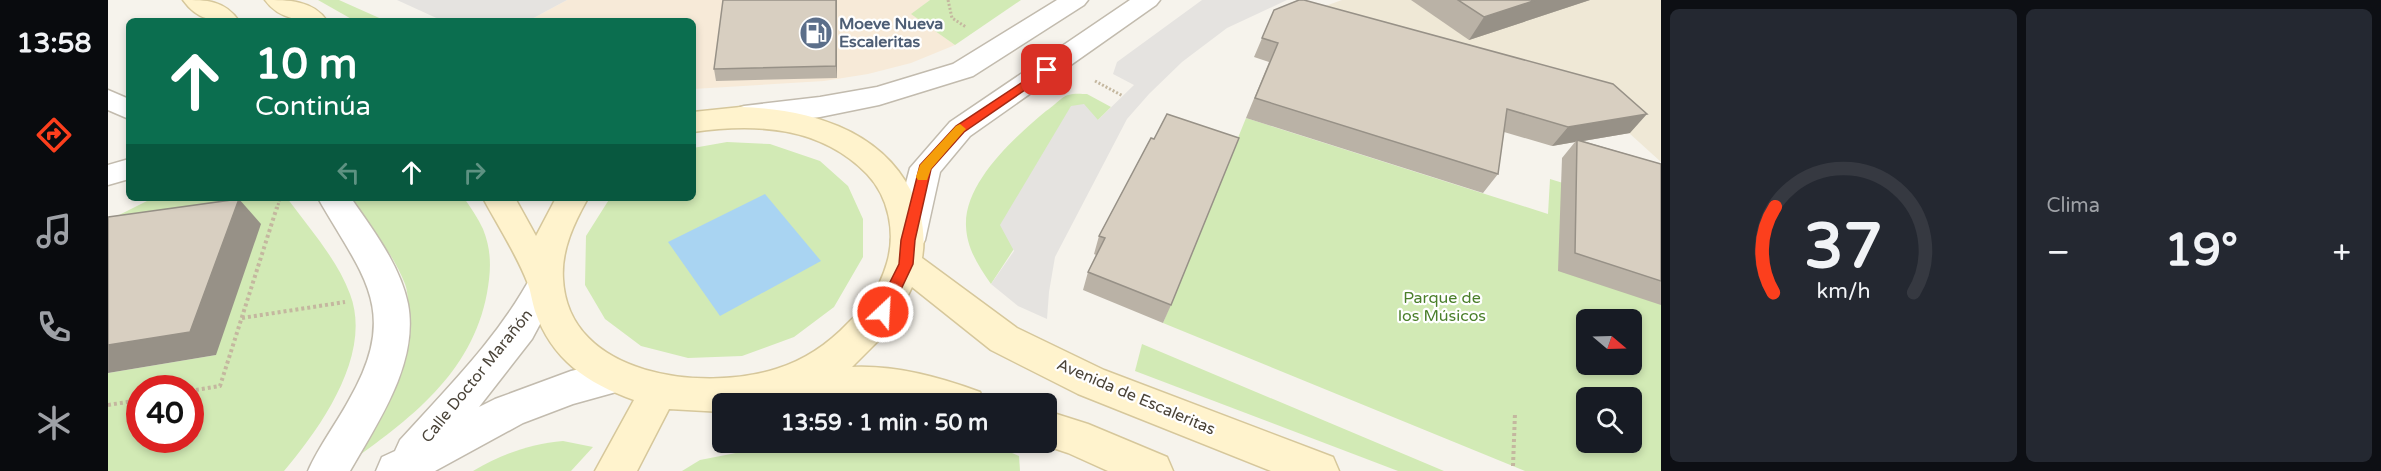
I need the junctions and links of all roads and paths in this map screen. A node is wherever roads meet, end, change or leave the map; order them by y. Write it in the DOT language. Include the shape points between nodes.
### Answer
graph roads {
  1 [pos="278,0"];
  2 [pos="1075,0"];
  3 [pos="1147,0"];
  4 [pos="309,18"];
  5 [pos="1095,81"];
  6 [pos="1123,96"];
  7 [pos="108,99"];
  8 [pos="126,108"];
  9 [pos="744,116"];
  10 [pos="696,122"];
  11 [pos="126,170"];
  12 [pos="108,175"];
  13 [pos="279,201"];
  14 [pos="336,201"];
  15 [pos="502,201"];
  16 [pos="570,201"];
  17 [pos="907,252"];
  18 [pos="545,283"];
  19 [pos="387,296"];
  20 [pos="242,318"];
  21 [pos="614,377"];
  22 [pos="776,386"];
  23 [pos="204,389"];
  24 [pos="659,392"];
  25 [pos="925,393"];
  26 [pos="126,402"];
  27 [pos="108,405"];
  28 [pos="1515,413"];
  29 [pos="1057,432"];
  30 [pos="1513,466"];
  31 [pos="400,468"];
  32 [pos="328,471"];
  33 [pos="615,471"];
  34 [pos="1154,471"];
  35 [pos="1319,471"];
  1 -- 4 [label="street"];
  2 -- 9 [label="street" via="963,70 879,96"];
  3 -- 17 [label="street" via="960,129 925,168"];
  5 -- 6 [label="path"];
  7 -- 8 [label="lane"];
  9 -- 10 [label="street"];
  9 -- 17 [label="street" via="806,123 858,148 879,166 895,188 904,213"];
  11 -- 12 [label="lane"];
  13 -- 20 [label="path"];
  14 -- 19 [label="street" via="369,251"];
  15 -- 18 [label="street"];
  16 -- 18 [label="street" via="558,219 547,250"];
  17 -- 22 [label="street" via="883,312 838,356"];
  17 -- 35 [label="street, Avenida de Escaleritas" via="1004,339 1091,382"];
  18 -- 21 [label="street" via="556,319 578,352"];
  18 -- 31 [label="street, Calle Doctor Marañón" via="517,332"];
  19 -- 20 [label="path"];
  19 -- 32 [label="street" via="391,340 376,390"];
  20 -- 23 [label="path" via="220,386"];
  21 -- 24 [label="street"];
  21 -- 31 [label="street, Calle Doctor Marañón" via="509,411"];
  22 -- 24 [label="street" via="718,397"];
  22 -- 25 [label="street" via="858,383"];
  24 -- 33 [label="street"];
  26 -- 27 [label="path"];
  28 -- 30 [label="path"];
  29 -- 34 [label="street"];
}
